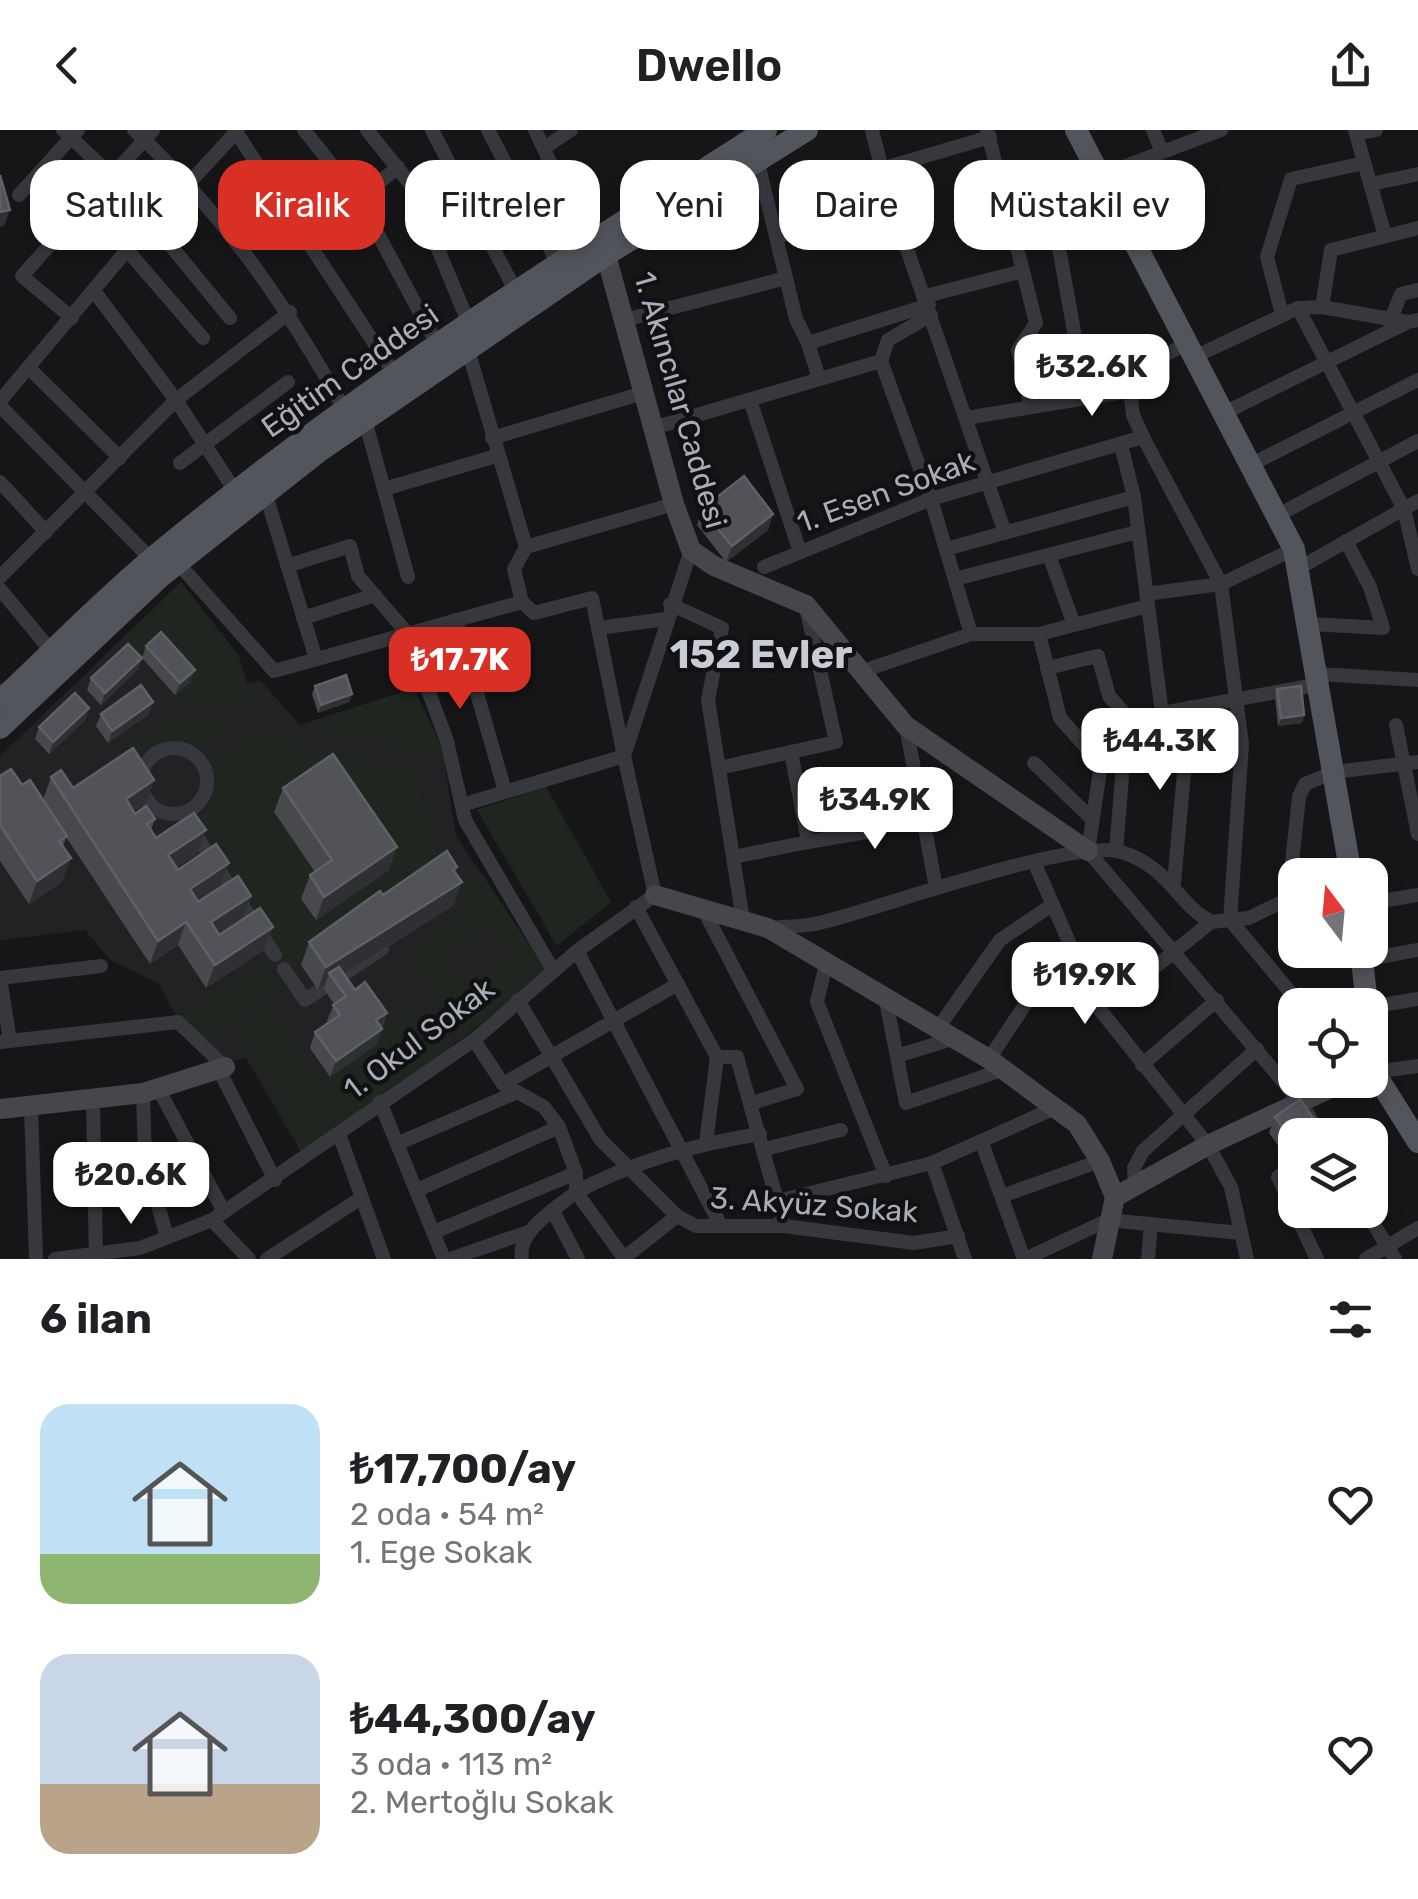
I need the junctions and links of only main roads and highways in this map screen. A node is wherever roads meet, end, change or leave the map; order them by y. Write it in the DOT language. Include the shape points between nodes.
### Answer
graph roads {
  1 [pos="766,130"];
  2 [pos="807,130"];
  3 [pos="1076,130"];
  4 [pos="600,247"];
  5 [pos="600,247"];
  6 [pos="594,250"];
  7 [pos="596,250"];
  8 [pos="354,414"];
  9 [pos="0,701"];
  10 [pos="0,728"];
  11 [pos="1347,858"];
  12 [pos="1388,1095"];
  13 [pos="1415,1131"];
  1 -- 4 [label="main road, Eğitim Caddesi"];
  2 -- 5 [label="main road, Eğitim Caddesi"];
  3 -- 11 [label="main road" via="1297,558"];
  6 -- 8 [label="main road, Eğitim Caddesi" via="558,264 469,324"];
  7 -- 8 [label="main road, Eğitim Caddesi" via="468,350"];
  8 -- 9 [label="main road, Eğitim Caddesi" via="236,491 151,559"];
  8 -- 10 [label="main road, Eğitim Caddesi" via="177,562"];
  12 -- 13 [label="main road"];
}
